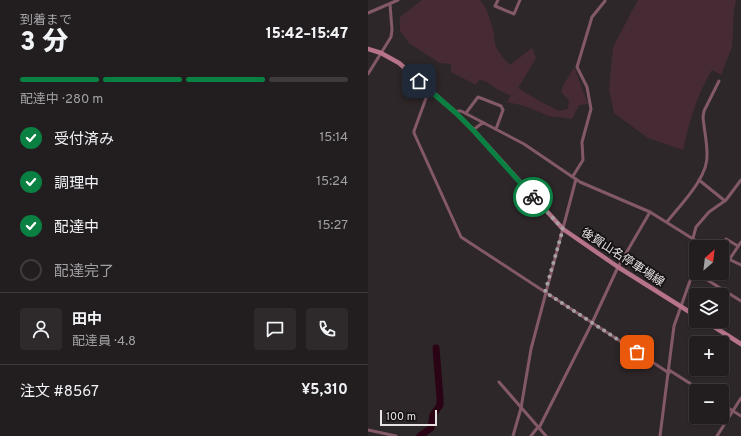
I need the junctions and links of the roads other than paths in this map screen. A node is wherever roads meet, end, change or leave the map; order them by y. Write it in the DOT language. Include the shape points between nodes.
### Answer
graph roads {
  1 [pos="398,0"];
  2 [pos="498,0"];
  3 [pos="520,0"];
  4 [pos="605,1"];
  5 [pos="390,4"];
  6 [pos="368,13"];
  7 [pos="368,49"];
  8 [pos="381,53"];
  9 [pos="368,74"];
  10 [pos="719,81"];
  11 [pos="429,90"];
  12 [pos="456,113"];
  13 [pos="466,113"];
  14 [pos="484,123"];
  15 [pos="496,129"];
  16 [pos="473,130"];
  17 [pos="575,178"];
  18 [pos="699,180"];
  19 [pos="741,180"];
  20 [pos="725,201"];
  21 [pos="650,212"];
  22 [pos="667,222"];
  23 [pos="563,229"];
  24 [pos="693,238"];
  25 [pos="726,239"];
  26 [pos="695,240"];
  27 [pos="741,242"];
  28 [pos="738,246"];
  29 [pos="729,260"];
  30 [pos="741,266"];
  31 [pos="618,267"];
  32 [pos="690,280"];
  33 [pos="707,280"];
  34 [pos="545,292"];
  35 [pos="741,301"];
  36 [pos="680,306"];
  37 [pos="689,312"];
  38 [pos="592,324"];
  39 [pos="716,328"];
  40 [pos="741,344"];
  41 [pos="669,372"];
  42 [pos="499,382"];
  43 [pos="690,384"];
  44 [pos="741,398"];
  45 [pos="521,408"];
  46 [pos="729,408"];
  47 [pos="734,411"];
  48 [pos="741,416"];
  49 [pos="539,427"];
  50 [pos="368,430"];
  51 [pos="396,436"];
  52 [pos="513,436"];
  53 [pos="531,436"];
  54 [pos="546,436"];
  55 [pos="660,436"];
  56 [pos="717,436"];
  1 -- 5 [label="street"];
  2 -- 3 [label="street" via="495,6 514,14"];
  4 -- 17 [label="street" via="592,17 577,67 587,87 591,109 582,142 583,160"];
  5 -- 6 [label="street"];
  5 -- 8 [label="street" via="392,30"];
  7 -- 8 [label="main road, 後賀山名停車場線"];
  8 -- 9 [label="street"];
  8 -- 11 [label="main road, 後賀山名停車場線" via="399,63"];
  10 -- 18 [label="street" via="704,111 708,154"];
  11 -- 12 [label="main road, 後賀山名停車場線"];
  11 -- 34 [label="street" via="414,133 461,237"];
  12 -- 13 [label="street" via="458,110"];
  12 -- 16 [label="main road, 後賀山名停車場線"];
  13 -- 14 [label="street"];
  13 -- 15 [label="street" via="478,97 501,106"];
  14 -- 15 [label="street"];
  14 -- 16 [label="street"];
  15 -- 17 [label="street" via="524,144"];
  16 -- 23 [label="main road, 後賀山名停車場線"];
  17 -- 21 [label="street"];
  17 -- 23 [label="street"];
  18 -- 20 [label="street"];
  18 -- 22 [label="street"];
  19 -- 20 [label="street"];
  20 -- 24 [label="street" via="709,212 696,227"];
  21 -- 22 [label="street"];
  21 -- 31 [label="street"];
  22 -- 24 [label="street"];
  23 -- 31 [label="main road, 後賀山名停車場線"];
  23 -- 34 [label="street"];
  24 -- 26 [label="street"];
  25 -- 28 [label="street"];
  27 -- 28 [label="street"];
  28 -- 29 [label="street"];
  29 -- 30 [label="street"];
  31 -- 36 [label="main road, 後賀山名停車場線"];
  31 -- 38 [label="street"];
  32 -- 36 [label="street"];
  33 -- 35 [label="street"];
  34 -- 38 [label="street"];
  34 -- 45 [label="street" via="531,349"];
  36 -- 37 [label="main road, 後賀山名停車場線"];
  36 -- 41 [label="street" via="674,326"];
  38 -- 41 [label="street"];
  38 -- 49 [label="street"];
  39 -- 40 [label="main road"];
  41 -- 43 [label="street"];
  41 -- 55 [label="street"];
  42 -- 45 [label="street"];
  44 -- 47 [label="street"];
  45 -- 49 [label="street"];
  45 -- 52 [label="street"];
  46 -- 47 [label="street"];
  47 -- 48 [label="street"];
  47 -- 56 [label="street"];
  49 -- 53 [label="street"];
  49 -- 54 [label="street"];
  50 -- 51 [label="street"];
}
